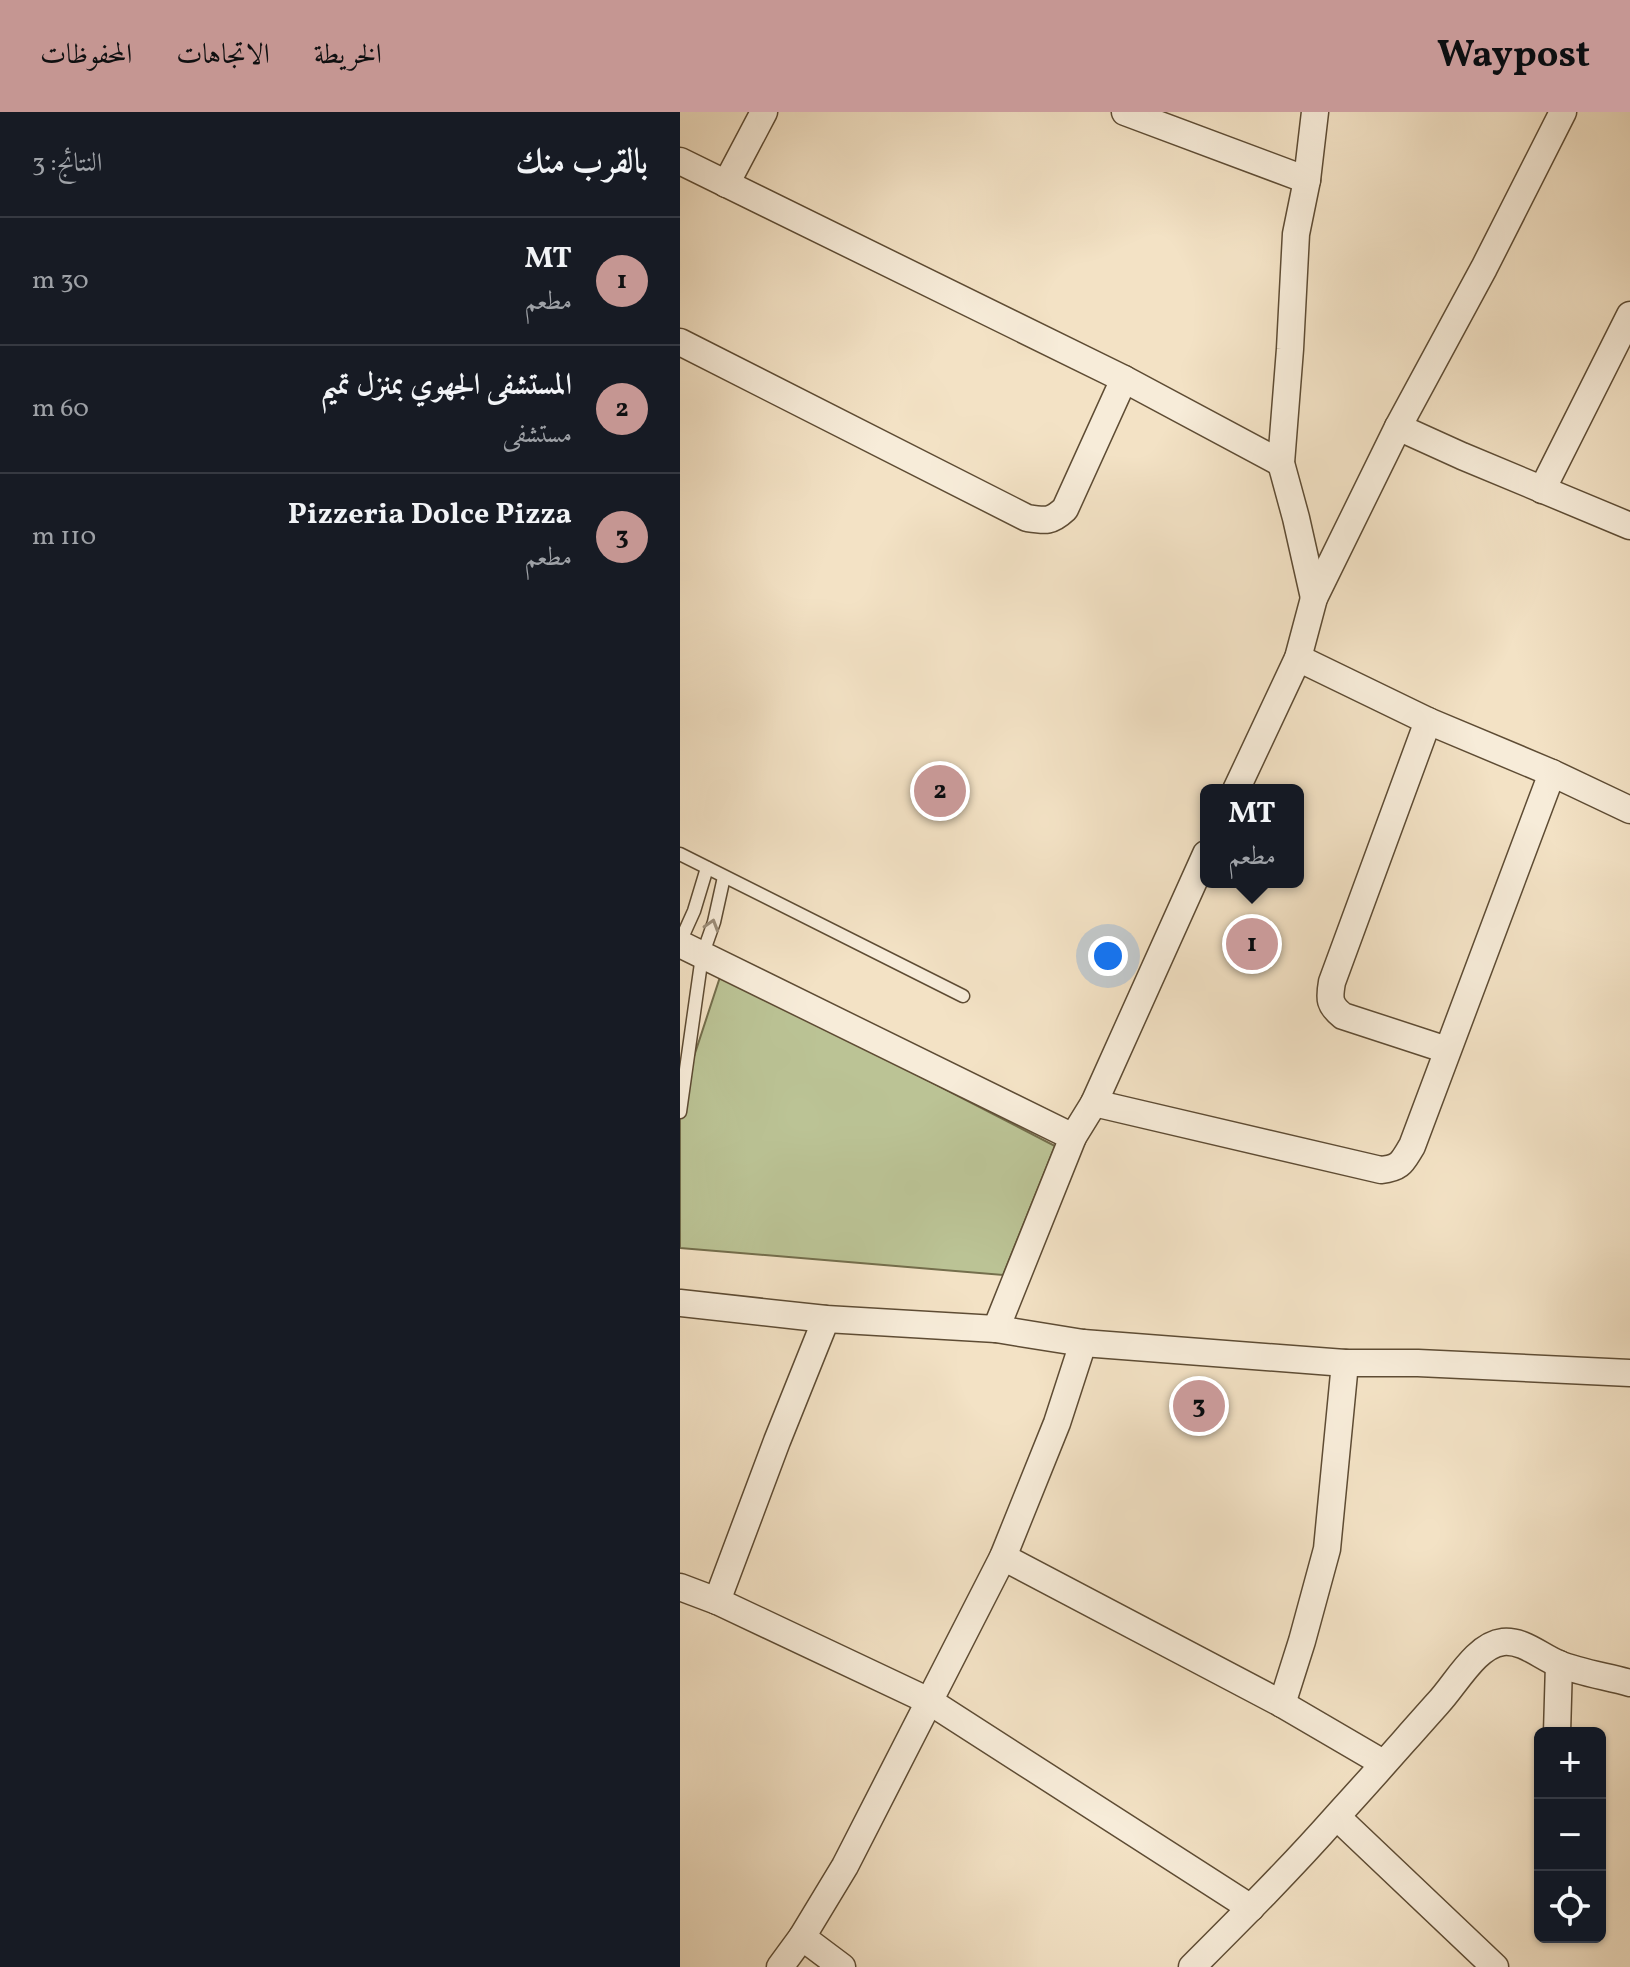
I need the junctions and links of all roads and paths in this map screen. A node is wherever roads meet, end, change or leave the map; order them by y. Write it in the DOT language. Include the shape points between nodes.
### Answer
graph roads {
  1 [pos="764,112"];
  2 [pos="1125,112"];
  3 [pos="1315,112"];
  4 [pos="1563,112"];
  5 [pos="680,161"];
  6 [pos="1307,180"];
  7 [pos="726,184"];
  8 [pos="1630,315"];
  9 [pos="680,342"];
  10 [pos="1124,379"];
  11 [pos="1398,427"];
  12 [pos="1281,463"];
  13 [pos="1542,490"];
  14 [pos="1630,526"];
  15 [pos="1314,598"];
  16 [pos="1298,658"];
  17 [pos="1428,721"];
  18 [pos="1552,773"];
  19 [pos="1239,784"];
  20 [pos="1630,810"];
  21 [pos="680,854"];
  22 [pos="1200,867"];
  23 [pos="707,868"];
  24 [pos="724,877"];
  25 [pos="687,947"];
  26 [pos="963,996"];
  27 [pos="1447,1050"];
  28 [pos="1094,1103"];
  29 [pos="680,1112"];
  30 [pos="1073,1137"];
  31 [pos="680,1303"];
  32 [pos="826,1319"];
  33 [pos="996,1329"];
  34 [pos="1083,1343"];
  35 [pos="1345,1363"];
  36 [pos="1630,1373"];
  37 [pos="1003,1557"];
  38 [pos="680,1587"];
  39 [pos="717,1601"];
  40 [pos="1559,1664"];
  41 [pos="1630,1683"];
  42 [pos="929,1701"];
  43 [pos="1282,1704"];
  44 [pos="1557,1727"];
  45 [pos="1383,1763"];
  46 [pos="1337,1817"];
  47 [pos="1251,1908"];
  48 [pos="802,1937"];
  49 [pos="780,1967"];
  50 [pos="842,1967"];
  51 [pos="1192,1967"];
  52 [pos="1495,1967"];
  1 -- 7 [label="street"];
  2 -- 6 [label="street"];
  3 -- 6 [label="street"];
  4 -- 11 [label="street"];
  5 -- 7 [label="street"];
  6 -- 12 [label="street" via="1296,234"];
  7 -- 10 [label="street"];
  8 -- 13 [label="street"];
  9 -- 10 [label="street" via="1027,518 1046,521 1065,509"];
  10 -- 12 [label="street"];
  11 -- 13 [label="street"];
  11 -- 15 [label="street"];
  12 -- 15 [label="street"];
  13 -- 14 [label="street"];
  15 -- 16 [label="street"];
  16 -- 17 [label="street"];
  16 -- 19 [label="street"];
  17 -- 18 [label="street"];
  17 -- 27 [label="street" via="1329,996 1333,1009 1343,1016"];
  18 -- 20 [label="street"];
  18 -- 27 [label="street"];
  21 -- 23 [label="lane"];
  22 -- 28 [label="street"];
  23 -- 24 [label="lane"];
  23 -- 25 [label="lane"];
  25 -- 24 [label="lane, one-way" via="714,922"];
  24 -- 26 [label="lane"];
  25 -- 29 [label="lane"];
  25 -- 30 [label="street"];
  27 -- 28 [label="street" via="1412,1146 1402,1162 1381,1170"];
  28 -- 30 [label="street"];
  30 -- 33 [label="street"];
  31 -- 32 [label="street"];
  32 -- 33 [label="street"];
  32 -- 39 [label="street"];
  33 -- 34 [label="street"];
  34 -- 35 [label="street"];
  34 -- 37 [label="street"];
  35 -- 36 [label="street"];
  35 -- 43 [label="street" via="1327,1549"];
  37 -- 42 [label="street"];
  37 -- 43 [label="street"];
  38 -- 39 [label="street"];
  39 -- 42 [label="street"];
  40 -- 41 [label="street"];
  40 -- 44 [label="street"];
  40 -- 45 [label="street" via="1505,1641 1486,1647"];
  42 -- 47 [label="street"];
  42 -- 48 [label="street" via="845,1866"];
  43 -- 45 [label="street"];
  45 -- 46 [label="street"];
  46 -- 47 [label="street"];
  46 -- 52 [label="street"];
  47 -- 51 [label="street"];
  48 -- 49 [label="street"];
  48 -- 50 [label="street"];
}
